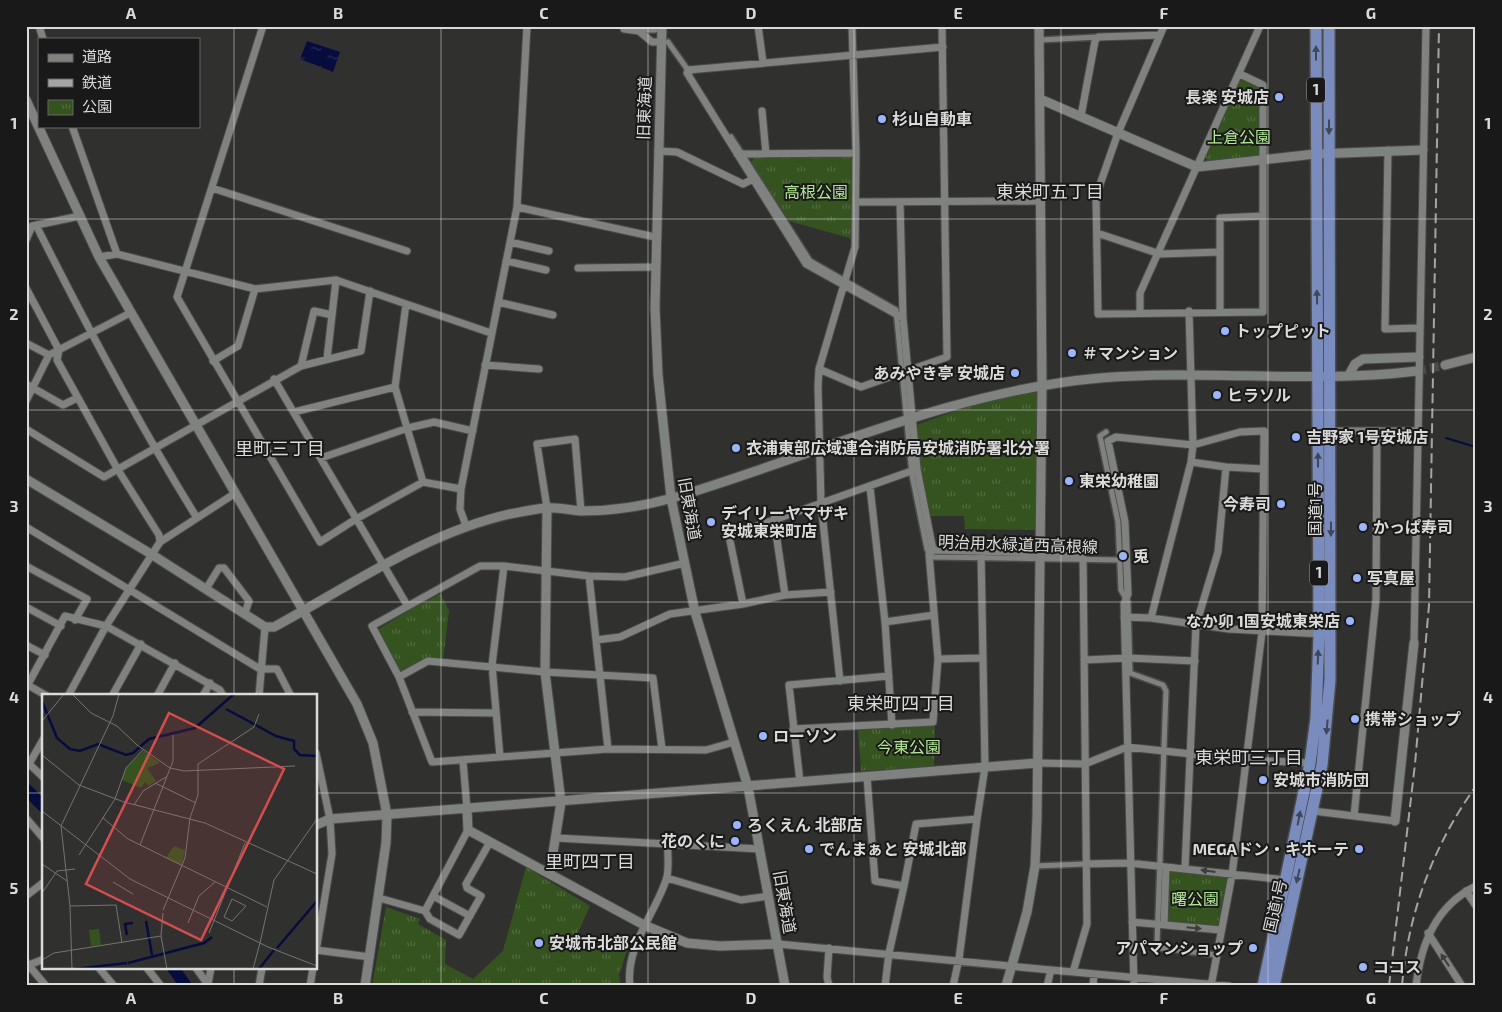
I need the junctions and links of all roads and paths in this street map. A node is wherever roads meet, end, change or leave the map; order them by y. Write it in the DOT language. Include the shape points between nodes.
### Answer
graph roads {
  1 [pos="39,26"];
  2 [pos="263,26"];
  3 [pos="527,26"];
  4 [pos="638,26"];
  5 [pos="758,26"];
  6 [pos="852,26"];
  7 [pos="942,26"];
  8 [pos="1039,26"];
  9 [pos="1164,26"];
  10 [pos="1260,26"];
  11 [pos="1316,26"];
  12 [pos="1329,26"];
  13 [pos="1426,26"];
  14 [pos="659,28"];
  15 [pos="624,29"];
  16 [pos="1160,35"];
  17 [pos="43,38"];
  18 [pos="1098,38"];
  19 [pos="1039,40"];
  20 [pos="664,42"];
  21 [pos="942,47"];
  22 [pos="853,55"];
  23 [pos="762,62"];
  24 [pos="688,70"];
  25 [pos="1240,74"];
  26 [pos="1040,99"];
  27 [pos="26,100"];
  28 [pos="762,111"];
  29 [pos="1081,116"];
  30 [pos="38,126"];
  31 [pos="39,128"];
  32 [pos="73,128"];
  33 [pos="1118,133"];
  34 [pos="1388,150"];
  35 [pos="1423,150"];
  36 [pos="658,151"];
  37 [pos="856,153"];
  38 [pos="1329,153"];
  39 [pos="739,154"];
  40 [pos="766,154"];
  41 [pos="1315,154"];
  42 [pos="1264,160"];
  43 [pos="1197,167"];
  44 [pos="753,179"];
  45 [pos="212,188"];
  46 [pos="1040,201"];
  47 [pos="857,202"];
  48 [pos="900,202"];
  49 [pos="946,202"];
  50 [pos="517,207"];
  51 [pos="80,216"];
  52 [pos="1263,216"];
  53 [pos="36,225"];
  54 [pos="1097,232"];
  55 [pos="655,237"];
  56 [pos="26,240"];
  57 [pos="510,242"];
  58 [pos="407,251"];
  59 [pos="549,251"];
  60 [pos="1220,252"];
  61 [pos="117,254"];
  62 [pos="1160,254"];
  63 [pos="99,258"];
  64 [pos="506,261"];
  65 [pos="655,267"];
  66 [pos="578,268"];
  67 [pos="184,270"];
  68 [pos="546,270"];
  69 [pos="336,280"];
  70 [pos="845,283"];
  71 [pos="26,288"];
  72 [pos="255,290"];
  73 [pos="370,291"];
  74 [pos="498,302"];
  75 [pos="406,304"];
  76 [pos="1189,311"];
  77 [pos="1220,311"];
  78 [pos="1140,312"];
  79 [pos="130,313"];
  80 [pos="332,315"];
  81 [pos="553,315"];
  82 [pos="900,316"];
  83 [pos="1420,328"];
  84 [pos="491,333"];
  85 [pos="91,334"];
  86 [pos="26,343"];
  87 [pos="59,350"];
  88 [pos="49,355"];
  89 [pos="1419,357"];
  90 [pos="1476,357"];
  91 [pos="328,359"];
  92 [pos="213,361"];
  93 [pos="485,365"];
  94 [pos="1445,365"];
  95 [pos="301,366"];
  96 [pos="539,369"];
  97 [pos="819,369"];
  98 [pos="1417,371"];
  99 [pos="905,373"];
  100 [pos="1331,375"];
  101 [pos="1349,375"];
  102 [pos="1191,376"];
  103 [pos="1318,376"];
  104 [pos="274,379"];
  105 [pos="30,386"];
  106 [pos="1042,386"];
  107 [pos="395,387"];
  108 [pos="77,398"];
  109 [pos="237,400"];
  110 [pos="26,401"];
  111 [pos="294,412"];
  112 [pos="910,418"];
  113 [pos="194,425"];
  114 [pos="408,428"];
  115 [pos="26,429"];
  116 [pos="473,431"];
  117 [pos="1331,431"];
  118 [pos="1378,431"];
  119 [pos="1418,431"];
  120 [pos="1106,432"];
  121 [pos="1192,445"];
  122 [pos="819,448"];
  123 [pos="154,449"];
  124 [pos="321,458"];
  125 [pos="1190,462"];
  126 [pos="1226,467"];
  127 [pos="1263,469"];
  128 [pos="118,470"];
  129 [pos="914,470"];
  130 [pos="26,479"];
  131 [pos="423,482"];
  132 [pos="870,486"];
  133 [pos="461,489"];
  134 [pos="234,494"];
  135 [pos="671,498"];
  136 [pos="821,503"];
  137 [pos="547,508"];
  138 [pos="581,510"];
  139 [pos="197,518"];
  140 [pos="356,519"];
  141 [pos="774,519"];
  142 [pos="466,526"];
  143 [pos="26,527"];
  144 [pos="160,542"];
  145 [pos="931,551"];
  146 [pos="151,554"];
  147 [pos="981,555"];
  148 [pos="1039,557"];
  149 [pos="1120,560"];
  150 [pos="1084,561"];
  151 [pos="684,563"];
  152 [pos="26,566"];
  153 [pos="384,566"];
  154 [pos="504,566"];
  155 [pos="544,570"];
  156 [pos="589,576"];
  157 [pos="129,588"];
  158 [pos="206,589"];
  159 [pos="831,592"];
  160 [pos="785,595"];
  161 [pos="1126,598"];
  162 [pos="743,604"];
  163 [pos="407,605"];
  164 [pos="26,606"];
  165 [pos="303,611"];
  166 [pos="695,612"];
  167 [pos="245,613"];
  168 [pos="934,616"];
  169 [pos="1126,617"];
  170 [pos="1151,618"];
  171 [pos="75,620"];
  172 [pos="885,622"];
  173 [pos="1196,625"];
  174 [pos="61,626"];
  175 [pos="106,626"];
  176 [pos="265,627"];
  177 [pos="1262,632"];
  178 [pos="1319,634"];
  179 [pos="1332,635"];
  180 [pos="596,640"];
  181 [pos="1414,643"];
  182 [pos="141,644"];
  183 [pos="26,645"];
  184 [pos="45,655"];
  185 [pos="982,658"];
  186 [pos="1127,658"];
  187 [pos="938,660"];
  188 [pos="1084,660"];
  189 [pos="1195,661"];
  190 [pos="175,663"];
  191 [pos="492,665"];
  192 [pos="260,669"];
  193 [pos="545,672"];
  194 [pos="600,674"];
  195 [pos="889,676"];
  196 [pos="399,677"];
  197 [pos="840,681"];
  198 [pos="210,683"];
  199 [pos="27,686"];
  200 [pos="43,694"];
  201 [pos="69,694"];
  202 [pos="113,694"];
  203 [pos="158,694"];
  204 [pos="204,694"];
  205 [pos="222,694"];
  206 [pos="259,694"];
  207 [pos="290,694"];
  208 [pos="412,712"];
  209 [pos="495,713"];
  210 [pos="892,725"];
  211 [pos="793,729"];
  212 [pos="42,741"];
  213 [pos="734,742"];
  214 [pos="1126,747"];
  215 [pos="608,749"];
  216 [pos="662,749"];
  217 [pos="1164,750"];
  218 [pos="1189,752"];
  219 [pos="556,753"];
  220 [pos="500,757"];
  221 [pos="1247,760"];
  222 [pos="463,761"];
  223 [pos="28,762"];
  224 [pos="318,762"];
  225 [pos="1037,762"];
  226 [pos="1310,763"];
  227 [pos="1085,764"];
  228 [pos="984,767"];
  229 [pos="42,776"];
  230 [pos="867,777"];
  231 [pos="800,782"];
  232 [pos="748,787"];
  233 [pos="561,802"];
  234 [pos="466,809"];
  235 [pos="1313,811"];
  236 [pos="387,815"];
  237 [pos="1354,816"];
  238 [pos="26,818"];
  239 [pos="330,819"];
  240 [pos="977,819"];
  241 [pos="1395,822"];
  242 [pos="318,824"];
  243 [pos="468,830"];
  244 [pos="42,837"];
  245 [pos="556,838"];
  246 [pos="490,842"];
  247 [pos="668,844"];
  248 [pos="760,849"];
  249 [pos="1085,864"];
  250 [pos="1129,864"];
  251 [pos="1035,866"];
  252 [pos="1163,867"];
  253 [pos="1185,868"];
  254 [pos="550,872"];
  255 [pos="1232,875"];
  256 [pos="667,878"];
  257 [pos="1286,880"];
  258 [pos="42,883"];
  259 [pos="904,886"];
  260 [pos="1476,886"];
  261 [pos="1466,890"];
  262 [pos="26,895"];
  263 [pos="433,896"];
  264 [pos="769,896"];
  265 [pos="379,898"];
  266 [pos="1476,906"];
  267 [pos="425,912"];
  268 [pos="470,916"];
  269 [pos="1132,922"];
  270 [pos="1161,924"];
  271 [pos="644,925"];
  272 [pos="1221,930"];
  273 [pos="1428,933"];
  274 [pos="318,938"];
  275 [pos="778,944"];
  276 [pos="829,948"];
  277 [pos="318,950"];
  278 [pos="889,953"];
  279 [pos="1217,955"];
  280 [pos="370,957"];
  281 [pos="959,959"];
  282 [pos="42,960"];
  283 [pos="1012,964"];
  284 [pos="27,966"];
  285 [pos="101,970"];
  286 [pos="149,970"];
  287 [pos="197,970"];
  288 [pos="211,970"];
  289 [pos="262,970"];
  290 [pos="313,970"];
  291 [pos="1051,970"];
  292 [pos="1073,972"];
  293 [pos="1094,974"];
  294 [pos="1132,976"];
  295 [pos="208,985"];
  296 [pos="1214,985"];
  297 [pos="46,986"];
  298 [pos="114,986"];
  299 [pos="161,986"];
  300 [pos="259,986"];
  301 [pos="310,986"];
  302 [pos="365,986"];
  303 [pos="630,986"];
  304 [pos="785,986"];
  305 [pos="829,986"];
  306 [pos="885,986"];
  307 [pos="953,986"];
  308 [pos="1006,986"];
  309 [pos="1047,986"];
  310 [pos="1093,986"];
  311 [pos="1134,986"];
  312 [pos="1229,986"];
  313 [pos="1263,986"];
  314 [pos="1274,986"];
  315 [pos="1416,986"];
  316 [pos="1462,986"];
  1 -- 17 [label="street"];
  2 -- 45 [label="street"];
  3 -- 50 [label="street"];
  4 -- 14 [label="street" via="647,30"];
  5 -- 23 [label="street"];
  6 -- 22 [label="street"];
  7 -- 21 [label="street"];
  8 -- 19 [label="street"];
  9 -- 16 [label="street"];
  10 -- 25 [label="street"];
  41 -- 11 [label="highway, 国道1号 / 1, one-way"];
  12 -- 38 [label="highway, 国道1号 / 1, one-way"];
  13 -- 35 [label="street"];
  14 -- 20 [label="street, 旧東海道"];
  15 -- 20 [label="street" via="639,31 652,42"];
  16 -- 18 [label="street"];
  16 -- 33 [label="street"];
  18 -- 19 [label="street"];
  18 -- 29 [label="street"];
  19 -- 26 [label="street"];
  20 -- 24 [label="street"];
  20 -- 36 [label="street, 旧東海道"];
  21 -- 22 [label="street"];
  21 -- 49 [label="street"];
  22 -- 23 [label="street"];
  22 -- 37 [label="street"];
  23 -- 24 [label="street"];
  24 -- 39 [label="street"];
  25 -- 42 [label="street" via="1263,85"];
  25 -- 43 [label="street"];
  26 -- 29 [label="street"];
  26 -- 46 [label="street"];
  27 -- 30 [label="street"];
  28 -- 40 [label="street"];
  29 -- 33 [label="street"];
  31 -- 51 [label="street"];
  32 -- 61 [label="street"];
  33 -- 43 [label="street"];
  33 -- 54 [label="street" via="1096,196"];
  34 -- 35 [label="street"];
  34 -- 38 [label="street"];
  34 -- 83 [label="street" via="1385,329"];
  35 -- 83 [label="street"];
  36 -- 44 [label="street" via="677,152 744,184"];
  36 -- 55 [label="street, 旧東海道"];
  37 -- 40 [label="street"];
  37 -- 47 [label="street"];
  38 -- 41 [label="street"];
  38 -- 100 [label="highway, 国道1号 / 1"];
  39 -- 40 [label="street"];
  39 -- 44 [label="street"];
  39 -- 70 [label="street" via="810,261"];
  41 -- 42 [label="street"];
  103 -- 41 [label="highway, 国道1号 / 1, one-way"];
  42 -- 43 [label="street"];
  42 -- 52 [label="street"];
  43 -- 62 [label="street"];
  44 -- 70 [label="street" via="806,264"];
  45 -- 58 [label="street"];
  45 -- 67 [label="street"];
  46 -- 49 [label="street"];
  46 -- 106 [label="street"];
  47 -- 48 [label="street"];
  47 -- 70 [label="street" via="855,247"];
  48 -- 49 [label="street"];
  48 -- 82 [label="street"];
  49 -- 99 [label="street" via="947,357"];
  50 -- 55 [label="street"];
  50 -- 57 [label="street"];
  51 -- 53 [label="street"];
  51 -- 63 [label="street"];
  52 -- 60 [label="street" via="1220,218"];
  52 -- 77 [label="street" via="1263,312"];
  53 -- 56 [label="street" via="32,226"];
  53 -- 85 [label="street"];
  54 -- 62 [label="street"];
  54 -- 78 [label="street" via="1098,314"];
  55 -- 65 [label="street, 旧東海道"];
  57 -- 59 [label="street"];
  57 -- 64 [label="street"];
  60 -- 62 [label="street"];
  60 -- 77 [label="street"];
  61 -- 63 [label="street"];
  61 -- 67 [label="street"];
  62 -- 78 [label="street" via="1140,293"];
  63 -- 79 [label="street"];
  64 -- 68 [label="street"];
  64 -- 74 [label="street"];
  65 -- 66 [label="street"];
  65 -- 135 [label="street, 旧東海道" via="658,375"];
  67 -- 72 [label="street"];
  67 -- 92 [label="street" via="177,296"];
  69 -- 72 [label="street"];
  69 -- 73 [label="street"];
  69 -- 80 [label="street"];
  70 -- 82 [label="street"];
  70 -- 97 [label="street"];
  71 -- 87 [label="street"];
  72 -- 92 [label="street" via="238,346"];
  73 -- 75 [label="street"];
  73 -- 91 [label="street" via="361,351"];
  74 -- 81 [label="street"];
  74 -- 84 [label="street"];
  75 -- 84 [label="street"];
  75 -- 107 [label="street"];
  76 -- 77 [label="street"];
  76 -- 78 [label="street"];
  76 -- 102 [label="street"];
  79 -- 85 [label="street"];
  79 -- 113 [label="street"];
  80 -- 91 [label="street"];
  80 -- 95 [label="street" via="314,311"];
  82 -- 99 [label="street"];
  83 -- 89 [label="street"];
  84 -- 93 [label="street"];
  85 -- 87 [label="street"];
  85 -- 123 [label="street"];
  86 -- 88 [label="street"];
  87 -- 88 [label="street"];
  87 -- 108 [label="street" via="57,360"];
  88 -- 105 [label="street"];
  89 -- 101 [label="street" via="1363,359 1355,364"];
  89 -- 119 [label="street"];
  90 -- 94 [label="street"];
  91 -- 95 [label="street"];
  92 -- 109 [label="street"];
  93 -- 96 [label="street"];
  93 -- 116 [label="street"];
  95 -- 104 [label="street"];
  97 -- 99 [label="street" via="861,387"];
  97 -- 122 [label="street"];
  98 -- 101 [label="street"];
  99 -- 112 [label="street"];
  100 -- 101 [label="street"];
  100 -- 103 [label="street"];
  100 -- 117 [label="highway, 国道1号 / 1"];
  102 -- 103 [label="street"];
  102 -- 106 [label="street" via="1101,378"];
  102 -- 121 [label="street"];
  178 -- 103 [label="highway, 国道1号 / 1, one-way"];
  104 -- 109 [label="street"];
  104 -- 111 [label="street"];
  105 -- 108 [label="street" via="62,405"];
  105 -- 110 [label="street"];
  106 -- 112 [label="street"];
  106 -- 148 [label="street"];
  107 -- 111 [label="street"];
  107 -- 114 [label="street"];
  108 -- 128 [label="street"];
  109 -- 113 [label="street"];
  109 -- 140 [label="street" via="320,542"];
  111 -- 124 [label="street"];
  112 -- 122 [label="street"];
  112 -- 129 [label="street"];
  113 -- 123 [label="street"];
  113 -- 134 [label="street"];
  114 -- 116 [label="street" via="434,422"];
  114 -- 124 [label="street"];
  114 -- 131 [label="street"];
  115 -- 128 [label="street" via="104,477"];
  116 -- 133 [label="street"];
  117 -- 118 [label="street"];
  117 -- 179 [label="highway, 国道1号 / 1, one-way"];
  118 -- 119 [label="street"];
  118 -- 237 [label="street" via="1376,598"];
  119 -- 181 [label="street"];
  120 -- 149 [label="street" via="1100,436 1118,522"];
  121 -- 125 [label="street"];
  121 -- 127 [label="street" via="1240,432 1264,431"];
  121 -- 161 [label="street" via="1116,437 1108,441 1125,522"];
  122 -- 135 [label="street"];
  122 -- 136 [label="street"];
  123 -- 128 [label="street"];
  123 -- 139 [label="street"];
  124 -- 140 [label="street"];
  125 -- 126 [label="street"];
  125 -- 170 [label="street"];
  126 -- 127 [label="street"];
  126 -- 173 [label="street" via="1218,552"];
  127 -- 177 [label="street"];
  128 -- 144 [label="street" via="159,535"];
  129 -- 132 [label="street"];
  129 -- 145 [label="street"];
  130 -- 146 [label="street"];
  131 -- 133 [label="street"];
  131 -- 140 [label="street"];
  132 -- 136 [label="street"];
  132 -- 172 [label="street"];
  133 -- 142 [label="street" via="460,509"];
  134 -- 139 [label="street"];
  134 -- 165 [label="street"];
  135 -- 138 [label="street" via="625,508"];
  135 -- 151 [label="street, 旧東海道"];
  136 -- 141 [label="street"];
  136 -- 159 [label="street"];
  137 -- 138 [label="street"];
  137 -- 138 [label="street" via="537,444 575,440"];
  137 -- 142 [label="street"];
  137 -- 155 [label="street"];
  139 -- 144 [label="street"];
  140 -- 153 [label="street"];
  141 -- 160 [label="street"];
  141 -- 162 [label="street" via="729,536"];
  142 -- 153 [label="street"];
  143 -- 157 [label="street"];
  144 -- 146 [label="street"];
  145 -- 147 [label="street"];
  145 -- 168 [label="street"];
  146 -- 157 [label="street"];
  146 -- 158 [label="street"];
  147 -- 148 [label="street"];
  147 -- 185 [label="street"];
  148 -- 150 [label="street" via="1084,554"];
  148 -- 225 [label="street"];
  149 -- 150 [label="street, 明治用水緑道西高根線"];
  149 -- 161 [label="street, 明治用水緑道西高根線" via="1121,590"];
  150 -- 188 [label="street"];
  151 -- 156 [label="street" via="625,577"];
  151 -- 166 [label="street, 旧東海道"];
  152 -- 171 [label="street" via="86,599"];
  153 -- 163 [label="street"];
  153 -- 165 [label="street"];
  154 -- 155 [label="street"];
  154 -- 163 [label="street" via="480,566"];
  154 -- 191 [label="street"];
  155 -- 156 [label="street"];
  155 -- 193 [label="street"];
  156 -- 180 [label="street"];
  157 -- 175 [label="street"];
  157 -- 192 [label="street"];
  158 -- 167 [label="street"];
  158 -- 167 [label="street" via="219,568 224,568 249,601"];
  159 -- 160 [label="street"];
  159 -- 197 [label="street"];
  160 -- 162 [label="street"];
  161 -- 169 [label="street"];
  162 -- 166 [label="street"];
  163 -- 196 [label="street" via="372,626"];
  164 -- 174 [label="street"];
  165 -- 176 [label="street" via="274,627"];
  165 -- 236 [label="street" via="357,704 373,743"];
  166 -- 180 [label="street" via="670,614 620,636"];
  166 -- 213 [label="street, 旧東海道"];
  167 -- 176 [label="street"];
  168 -- 172 [label="street"];
  168 -- 187 [label="street"];
  169 -- 170 [label="street"];
  169 -- 186 [label="street"];
  170 -- 173 [label="street"];
  171 -- 174 [label="street" via="65,616"];
  171 -- 175 [label="street"];
  172 -- 195 [label="street"];
  173 -- 177 [label="street"];
  173 -- 189 [label="street"];
  174 -- 184 [label="street"];
  175 -- 182 [label="street"];
  175 -- 201 [label="street"];
  176 -- 192 [label="street"];
  177 -- 178 [label="street"];
  177 -- 221 [label="street"];
  178 -- 179 [label="street"];
  226 -- 178 [label="highway, 国道1号 / 1, one-way" via="1316,718"];
  179 -- 235 [label="highway, 国道1号 / 1, one-way" via="1326,738"];
  180 -- 194 [label="street"];
  181 -- 241 [label="street"];
  182 -- 190 [label="street"];
  182 -- 202 [label="street"];
  183 -- 184 [label="street"];
  184 -- 199 [label="street"];
  185 -- 187 [label="street"];
  185 -- 228 [label="street"];
  186 -- 188 [label="street"];
  186 -- 189 [label="street"];
  186 -- 214 [label="street"];
  186 -- 217 [label="street" via="1130,674 1163,685 1166,691"];
  187 -- 210 [label="street" via="933,722"];
  188 -- 227 [label="street"];
  189 -- 218 [label="street"];
  190 -- 198 [label="street"];
  190 -- 203 [label="street"];
  191 -- 193 [label="street"];
  191 -- 196 [label="street" via="428,661"];
  191 -- 209 [label="street"];
  192 -- 206 [label="street"];
  192 -- 207 [label="street" via="277,669"];
  193 -- 194 [label="street"];
  193 -- 219 [label="street"];
  194 -- 215 [label="street"];
  194 -- 216 [label="street" via="653,678"];
  195 -- 197 [label="street"];
  195 -- 210 [label="street"];
  196 -- 208 [label="street"];
  197 -- 211 [label="street" via="789,685"];
  198 -- 204 [label="street"];
  198 -- 205 [label="street"];
  199 -- 200 [label="street"];
  208 -- 209 [label="street"];
  208 -- 222 [label="street" via="432,762"];
  209 -- 220 [label="street"];
  210 -- 211 [label="street"];
  211 -- 231 [label="street"];
  212 -- 223 [label="street"];
  213 -- 216 [label="street" via="706,750"];
  213 -- 232 [label="street, 旧東海道"];
  214 -- 217 [label="street"];
  214 -- 227 [label="street"];
  214 -- 250 [label="street"];
  215 -- 216 [label="street"];
  215 -- 219 [label="street"];
  217 -- 218 [label="street"];
  217 -- 252 [label="street"];
  218 -- 221 [label="street"];
  218 -- 253 [label="street"];
  219 -- 220 [label="street"];
  219 -- 233 [label="street"];
  220 -- 222 [label="street"];
  221 -- 226 [label="street"];
  221 -- 255 [label="street"];
  222 -- 234 [label="street"];
  223 -- 229 [label="street"];
  224 -- 239 [label="street"];
  225 -- 227 [label="street"];
  225 -- 228 [label="street"];
  225 -- 251 [label="street"];
  257 -- 226 [label="highway, 国道1号 / 1, one-way"];
  227 -- 249 [label="street"];
  228 -- 230 [label="street"];
  228 -- 240 [label="street"];
  230 -- 231 [label="street"];
  230 -- 259 [label="street" via="875,880"];
  231 -- 232 [label="street"];
  232 -- 233 [label="street"];
  232 -- 248 [label="street, 旧東海道"];
  233 -- 234 [label="street"];
  233 -- 245 [label="street"];
  234 -- 236 [label="street"];
  234 -- 243 [label="street"];
  235 -- 237 [label="street"];
  235 -- 314 [label="highway, 国道1号 / 1, one-way"];
  236 -- 239 [label="street"];
  236 -- 265 [label="street"];
  237 -- 241 [label="street"];
  238 -- 244 [label="street"];
  239 -- 242 [label="street"];
  239 -- 274 [label="street" via="332,854"];
  240 -- 259 [label="street" via="916,824"];
  240 -- 281 [label="street"];
  243 -- 246 [label="street"];
  243 -- 263 [label="street"];
  245 -- 247 [label="street"];
  245 -- 254 [label="street"];
  246 -- 254 [label="street"];
  246 -- 268 [label="street" via="466,884 481,896"];
  247 -- 248 [label="street"];
  247 -- 256 [label="street"];
  248 -- 264 [label="street, 旧東海道"];
  249 -- 250 [label="street"];
  249 -- 251 [label="street"];
  249 -- 292 [label="street" via="1087,924"];
  250 -- 252 [label="street"];
  250 -- 269 [label="street"];
  251 -- 283 [label="street" via="1027,912"];
  252 -- 253 [label="street"];
  252 -- 270 [label="street"];
  255 -- 253 [label="street, one-way"];
  254 -- 271 [label="street"];
  255 -- 257 [label="street"];
  255 -- 272 [label="street"];
  256 -- 264 [label="street" via="740,900"];
  256 -- 271 [label="street"];
  257 -- 313 [label="highway, 国道1号 / 1"];
  258 -- 262 [label="street"];
  259 -- 278 [label="street"];
  260 -- 261 [label="street"];
  261 -- 266 [label="street"];
  261 -- 273 [label="street" via="1443,911"];
  263 -- 267 [label="street"];
  263 -- 268 [label="street"];
  264 -- 275 [label="street, 旧東海道"];
  265 -- 267 [label="street"];
  265 -- 280 [label="street"];
  267 -- 268 [label="street" via="430,919 459,935"];
  269 -- 270 [label="street"];
  269 -- 294 [label="street"];
  270 -- 272 [label="street, one-way"];
  270 -- 279 [label="street" via="1157,944 1160,948"];
  271 -- 275 [label="street" via="687,943 720,946"];
  271 -- 303 [label="street" via="628,972"];
  272 -- 279 [label="street"];
  273 -- 315 [label="street"];
  316 -- 273 [label="street, one-way"];
  275 -- 276 [label="street"];
  275 -- 304 [label="street, 旧東海道"];
  276 -- 278 [label="street"];
  276 -- 305 [label="street"];
  277 -- 280 [label="street"];
  278 -- 281 [label="street"];
  278 -- 306 [label="street"];
  279 -- 296 [label="street"];
  280 -- 302 [label="street"];
  281 -- 283 [label="street"];
  281 -- 307 [label="street"];
  282 -- 284 [label="street"];
  283 -- 291 [label="street"];
  283 -- 308 [label="street"];
  284 -- 297 [label="street"];
  285 -- 298 [label="street"];
  286 -- 299 [label="street"];
  287 -- 295 [label="street"];
  288 -- 295 [label="street"];
  289 -- 300 [label="street"];
  290 -- 301 [label="street"];
  291 -- 292 [label="street"];
  291 -- 309 [label="street"];
  292 -- 293 [label="street"];
  293 -- 294 [label="street"];
  293 -- 310 [label="street"];
  294 -- 296 [label="street"];
  294 -- 311 [label="street"];
  296 -- 312 [label="street"];
}
